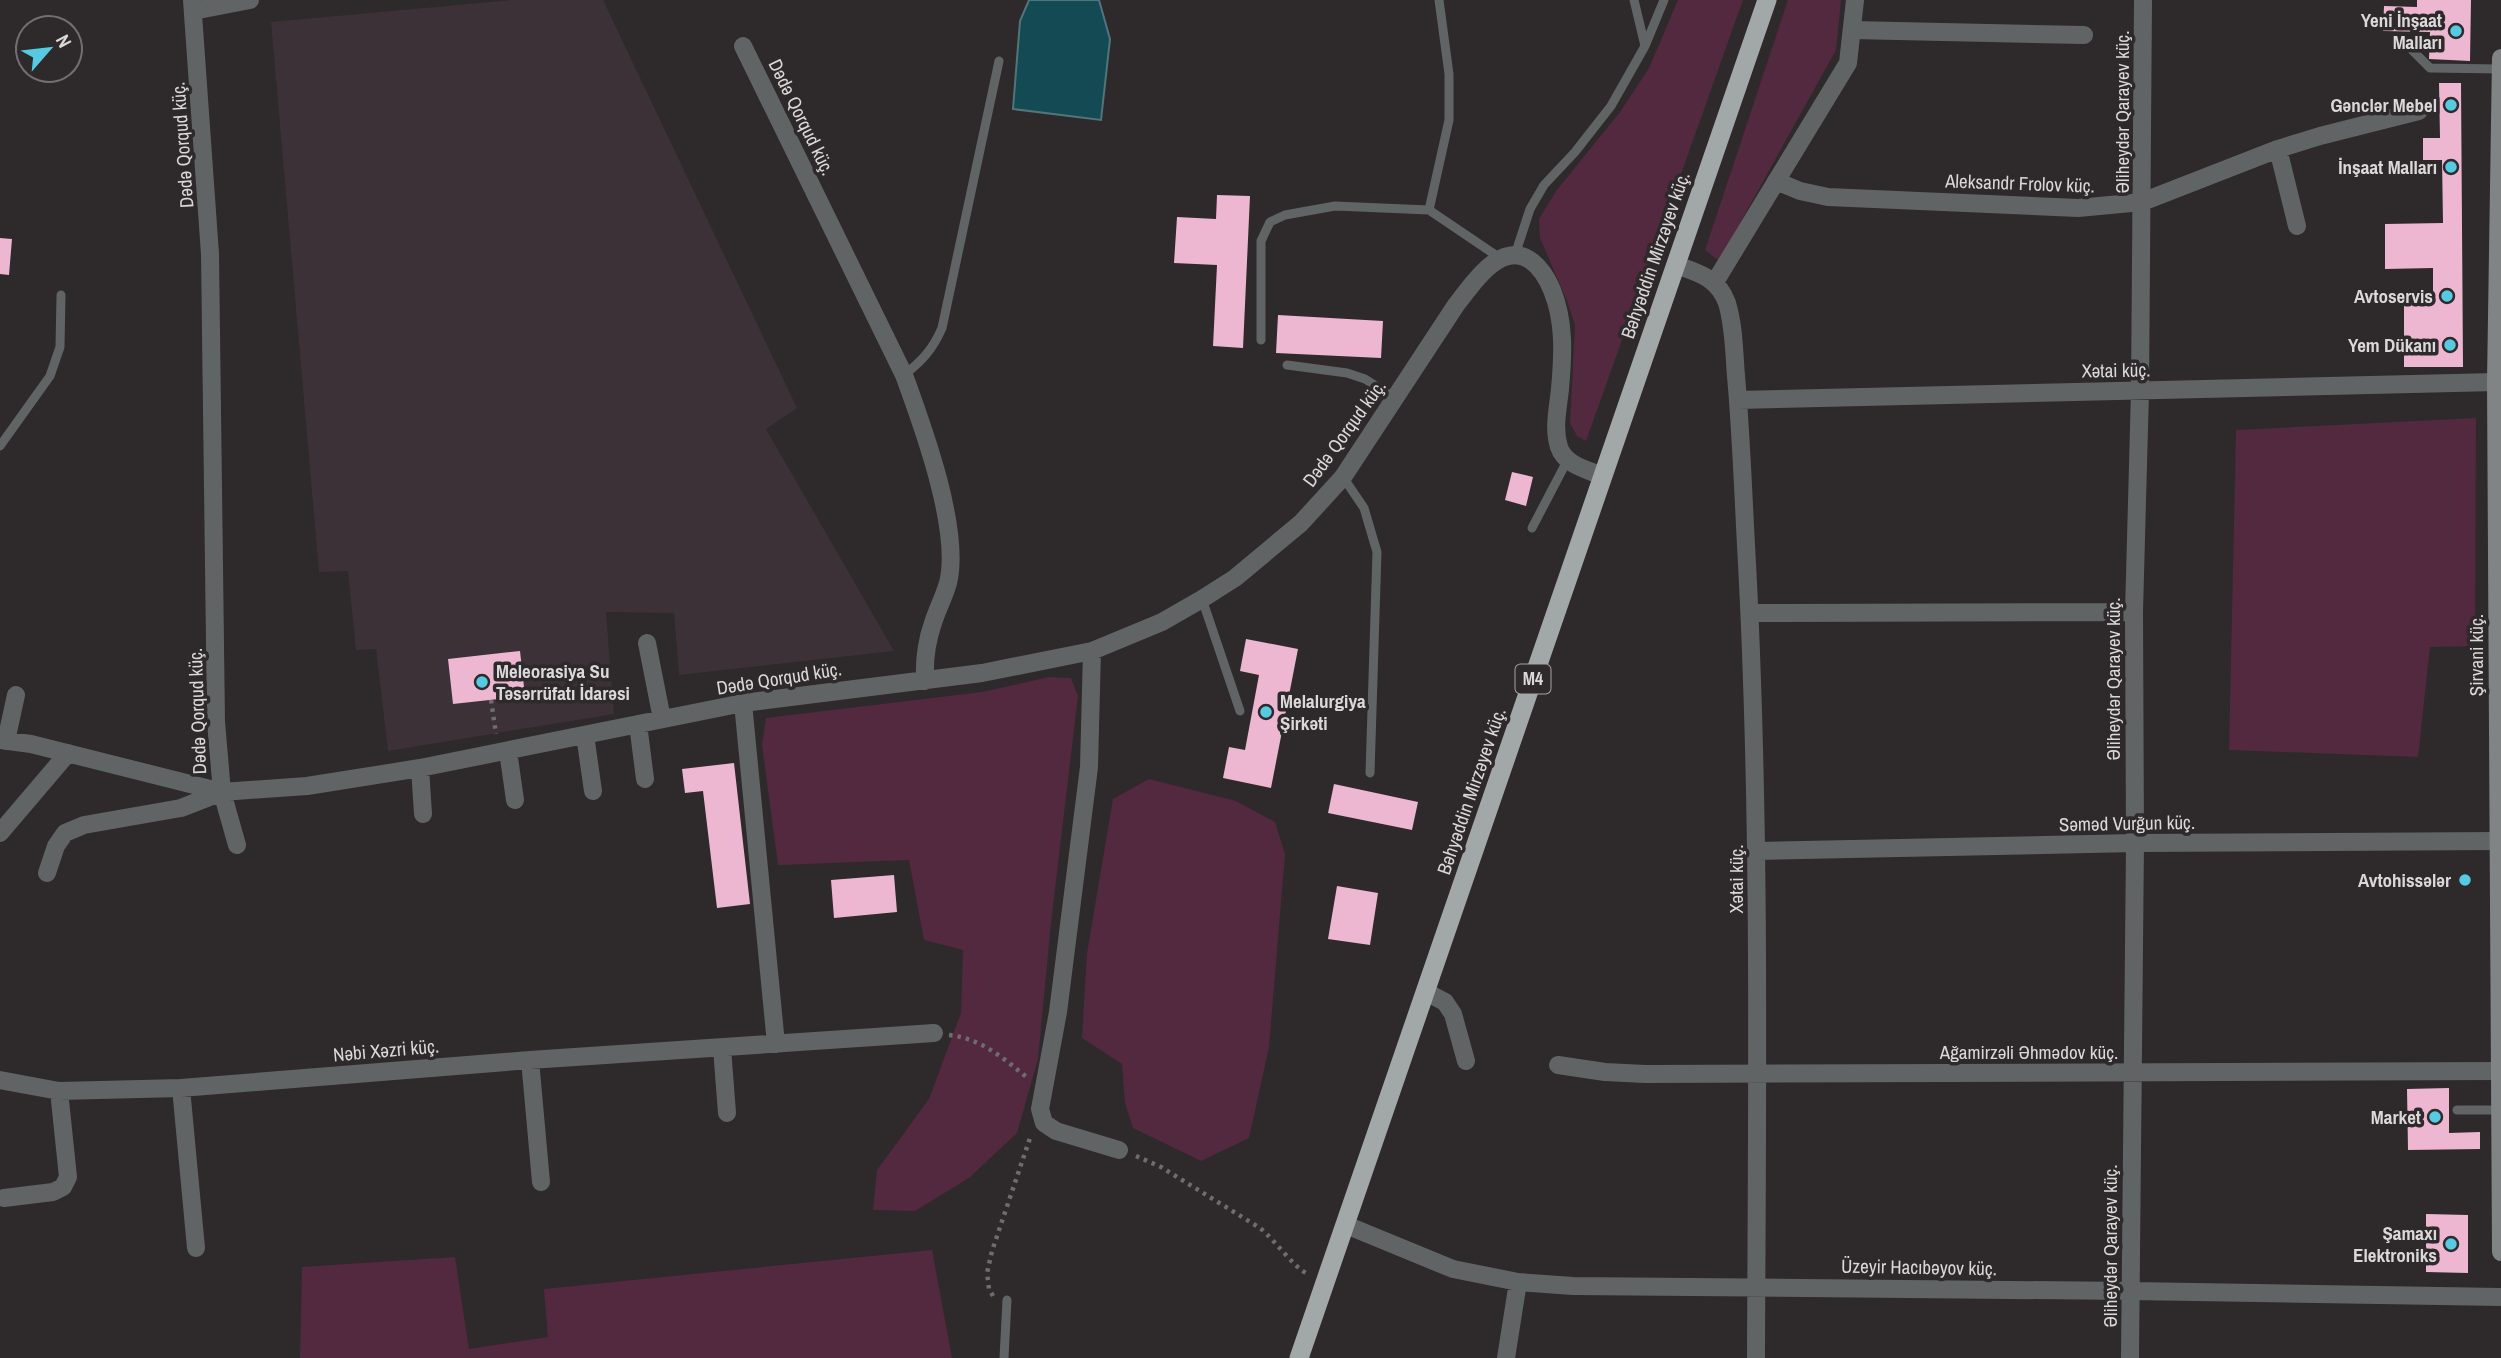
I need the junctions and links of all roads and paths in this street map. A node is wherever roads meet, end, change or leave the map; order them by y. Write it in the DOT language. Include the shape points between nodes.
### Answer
graph roads {
  1 [pos="250,0"];
  2 [pos="1439,0"];
  3 [pos="1634,0"];
  4 [pos="1664,0"];
  5 [pos="1767,0"];
  6 [pos="1854,0"];
  7 [pos="2143,0"];
  8 [pos="193,5"];
  9 [pos="1852,30"];
  10 [pos="2084,35"];
  11 [pos="2406,44"];
  12 [pos="743,46"];
  13 [pos="1645,46"];
  14 [pos="2501,58"];
  15 [pos="999,61"];
  16 [pos="2501,69"];
  17 [pos="2419,111"];
  18 [pos="2278,149"];
  19 [pos="1776,181"];
  20 [pos="2142,202"];
  21 [pos="1429,210"];
  22 [pos="2297,226"];
  23 [pos="1507,257"];
  24 [pos="1676,265"];
  25 [pos="1715,282"];
  26 [pos="61,295"];
  27 [pos="1261,340"];
  28 [pos="1287,365"];
  29 [pos="904,375"];
  30 [pos="2496,382"];
  31 [pos="2140,391"];
  32 [pos="1395,398"];
  33 [pos="1738,400"];
  34 [pos="0,446"];
  35 [pos="1567,461"];
  36 [pos="1602,476"];
  37 [pos="1343,477"];
  38 [pos="1532,528"];
  39 [pos="1202,599"];
  40 [pos="2499,610"];
  41 [pos="2134,612"];
  42 [pos="1750,613"];
  43 [pos="647,642"];
  44 [pos="1092,650"];
  45 [pos="925,681"];
  46 [pos="16,695"];
  47 [pos="491,700"];
  48 [pos="743,703"];
  49 [pos="1240,711"];
  50 [pos="662,719"];
  51 [pos="638,723"];
  52 [pos="585,735"];
  53 [pos="3,741"];
  54 [pos="503,752"];
  55 [pos="68,753"];
  56 [pos="419,768"];
  57 [pos="1370,773"];
  58 [pos="645,779"];
  59 [pos="593,791"];
  60 [pos="222,792"];
  61 [pos="514,800"];
  62 [pos="423,814"];
  63 [pos="0,833"];
  64 [pos="2498,841"];
  65 [pos="2135,843"];
  66 [pos="237,845"];
  67 [pos="1757,851"];
  68 [pos="47,873"];
  69 [pos="1426,992"];
  70 [pos="934,1033"];
  71 [pos="776,1044"];
  72 [pos="722,1048"];
  73 [pos="530,1060"];
  74 [pos="1466,1061"];
  75 [pos="1558,1065"];
  76 [pos="2500,1071"];
  77 [pos="1757,1073"];
  78 [pos="2132,1073"];
  79 [pos="0,1080"];
  80 [pos="181,1088"];
  81 [pos="59,1091"];
  82 [pos="1043,1091"];
  83 [pos="2457,1110"];
  84 [pos="2499,1110"];
  85 [pos="727,1113"];
  86 [pos="1044,1123"];
  87 [pos="1119,1150"];
  88 [pos="541,1182"];
  89 [pos="2,1199"];
  90 [pos="1346,1225"];
  91 [pos="196,1248"];
  92 [pos="2501,1252"];
  93 [pos="1326,1281"];
  94 [pos="1518,1282"];
  95 [pos="1756,1287"];
  96 [pos="2131,1290"];
  97 [pos="2501,1297"];
  98 [pos="1007,1304"];
  99 [pos="1004,1358"];
  100 [pos="1299,1358"];
  101 [pos="1506,1358"];
  102 [pos="1756,1358"];
  103 [pos="2130,1358"];
  1 -- 8 [label="street"];
  2 -- 21 [label="lane" via="1449,74 1449,120"];
  3 -- 13 [label="lane"];
  4 -- 13 [label="lane"];
  5 -- 24 [label="highway, Bəhyəddin Mirzəyev küç. / M4"];
  6 -- 9 [label="street"];
  7 -- 20 [label="street, Əliheydər Qarayev küç."];
  8 -- 60 [label="street, Dədə Qorqud küç." via="210,254 216,722"];
  9 -- 10 [label="street"];
  9 -- 19 [label="street" via="1848,63"];
  11 -- 16 [label="lane" via="2430,68"];
  12 -- 29 [label="street, Dədə Qorqud küç."];
  13 -- 23 [label="lane" via="1611,106 1544,185"];
  14 -- 16 [label="main road, Şirvani küç."];
  15 -- 29 [label="lane" via="942,328 935,346"];
  16 -- 30 [label="main road, Şirvani küç."];
  17 -- 18 [label="street, Aleksandr Frolov küç."];
  18 -- 20 [label="street, Aleksandr Frolov küç."];
  18 -- 22 [label="street"];
  19 -- 20 [label="street, Aleksandr Frolov küç." via="1828,197 2078,208"];
  19 -- 25 [label="street"];
  20 -- 31 [label="street, Əliheydər Qarayev küç."];
  21 -- 23 [label="lane"];
  21 -- 27 [label="lane" via="1335,206 1270,222 1261,241"];
  23 -- 32 [label="street, Dədə Qorqud küç." via="1476,279"];
  23 -- 35 [label="street" via="1528,258 1540,269 1558,306 1563,334 1556,427"];
  24 -- 25 [label="street"];
  24 -- 36 [label="highway, Bəhyəddin Mirzəyev küç. / M4"];
  25 -- 33 [label="street, Xətai küç." via="1731,321"];
  26 -- 34 [label="lane" via="60,347 50,376"];
  28 -- 32 [label="lane" via="1347,373"];
  29 -- 45 [label="street, Dədə Qorqud küç." via="944,504 950,550 948,582 924,655"];
  30 -- 31 [label="street, Xətai küç."];
  30 -- 40 [label="main road, Şirvani küç."];
  31 -- 33 [label="street, Xətai küç."];
  31 -- 41 [label="street, Əliheydər Qarayev küç."];
  32 -- 37 [label="street, Dədə Qorqud küç."];
  33 -- 42 [label="street, Xətai küç."];
  35 -- 36 [label="street"];
  35 -- 38 [label="lane"];
  36 -- 69 [label="highway, Bəhyəddin Mirzəyev küç. / M4"];
  37 -- 39 [label="street, Dədə Qorqud küç." via="1301,523"];
  37 -- 57 [label="lane" via="1364,508 1377,552"];
  39 -- 44 [label="street, Dədə Qorqud küç." via="1162,622"];
  39 -- 49 [label="lane"];
  40 -- 64 [label="main road, Şirvani küç."];
  41 -- 42 [label="street"];
  41 -- 65 [label="street, Əliheydər Qarayev küç."];
  42 -- 67 [label="street, Xətai küç."];
  43 -- 50 [label="street"];
  44 -- 45 [label="street, Dədə Qorqud küç."];
  44 -- 82 [label="street" via="1089,767 1058,1012"];
  45 -- 48 [label="street, Dədə Qorqud küç."];
  46 -- 53 [label="street"];
  47 -- 54 [label="path"];
  48 -- 50 [label="street, Dədə Qorqud küç."];
  48 -- 71 [label="street"];
  50 -- 51 [label="street, Dədə Qorqud küç."];
  51 -- 52 [label="street, Dədə Qorqud küç."];
  51 -- 58 [label="street"];
  52 -- 54 [label="street, Dədə Qorqud küç."];
  52 -- 59 [label="street"];
  53 -- 55 [label="street"];
  54 -- 56 [label="street, Dədə Qorqud küç."];
  54 -- 61 [label="street"];
  55 -- 60 [label="street"];
  55 -- 63 [label="street"];
  56 -- 60 [label="street, Dədə Qorqud küç." via="307,786"];
  56 -- 62 [label="street"];
  60 -- 66 [label="street"];
  60 -- 68 [label="street" via="181,808 65,832"];
  64 -- 65 [label="street, Səməd Vurğun küç."];
  64 -- 76 [label="main road, Şirvani küç."];
  65 -- 67 [label="street, Səməd Vurğun küç."];
  65 -- 78 [label="street, Əliheydər Qarayev küç."];
  67 -- 77 [label="street, Xətai küç."];
  69 -- 74 [label="street" via="1445,1002 1453,1014"];
  69 -- 90 [label="highway, Bəhyəddin Mirzəyev küç. / M4"];
  70 -- 71 [label="street, Nəbi Xəzri küç."];
  70 -- 82 [label="path" via="965,1037 989,1047"];
  71 -- 72 [label="street, Nəbi Xəzri küç."];
  72 -- 73 [label="street, Nəbi Xəzri küç."];
  72 -- 85 [label="street"];
  73 -- 80 [label="street, Nəbi Xəzri küç."];
  73 -- 88 [label="street"];
  75 -- 77 [label="street, Ağamirzəli Əhmədov küç." via="1645,1074"];
  76 -- 78 [label="street, Ağamirzəli Əhmədov küç."];
  76 -- 84 [label="main road, Şirvani küç."];
  77 -- 78 [label="street, Ağamirzəli Əhmədov küç."];
  77 -- 95 [label="street, Xətai küç."];
  78 -- 96 [label="street, Əliheydər Qarayev küç."];
  79 -- 81 [label="street, Nəbi Xəzri küç."];
  80 -- 81 [label="street, Nəbi Xəzri küç."];
  80 -- 91 [label="street"];
  81 -- 89 [label="street" via="68,1177 63,1187"];
  82 -- 86 [label="street" via="1040,1109"];
  83 -- 84 [label="lane"];
  84 -- 92 [label="main road, Şirvani küç."];
  86 -- 87 [label="street"];
  86 -- 98 [label="path" via="1031,1135 989,1262 989,1289 996,1301"];
  87 -- 93 [label="path" via="1161,1167 1249,1221 1275,1240 1301,1271"];
  90 -- 93 [label="highway, Bəhyəddin Mirzəyev küç. / M4"];
  90 -- 94 [label="street, Üzeyir Hacıbəyov küç." via="1453,1269"];
  93 -- 100 [label="highway, Bəhyəddin Mirzəyev küç. / M4"];
  94 -- 95 [label="street, Üzeyir Hacıbəyov küç."];
  94 -- 101 [label="street"];
  95 -- 96 [label="street, Üzeyir Hacıbəyov küç."];
  95 -- 102 [label="street, Xətai küç."];
  96 -- 97 [label="street, Üzeyir Hacıbəyov küç."];
  96 -- 103 [label="street, Əliheydər Qarayev küç."];
  98 -- 99 [label="lane"];
}
